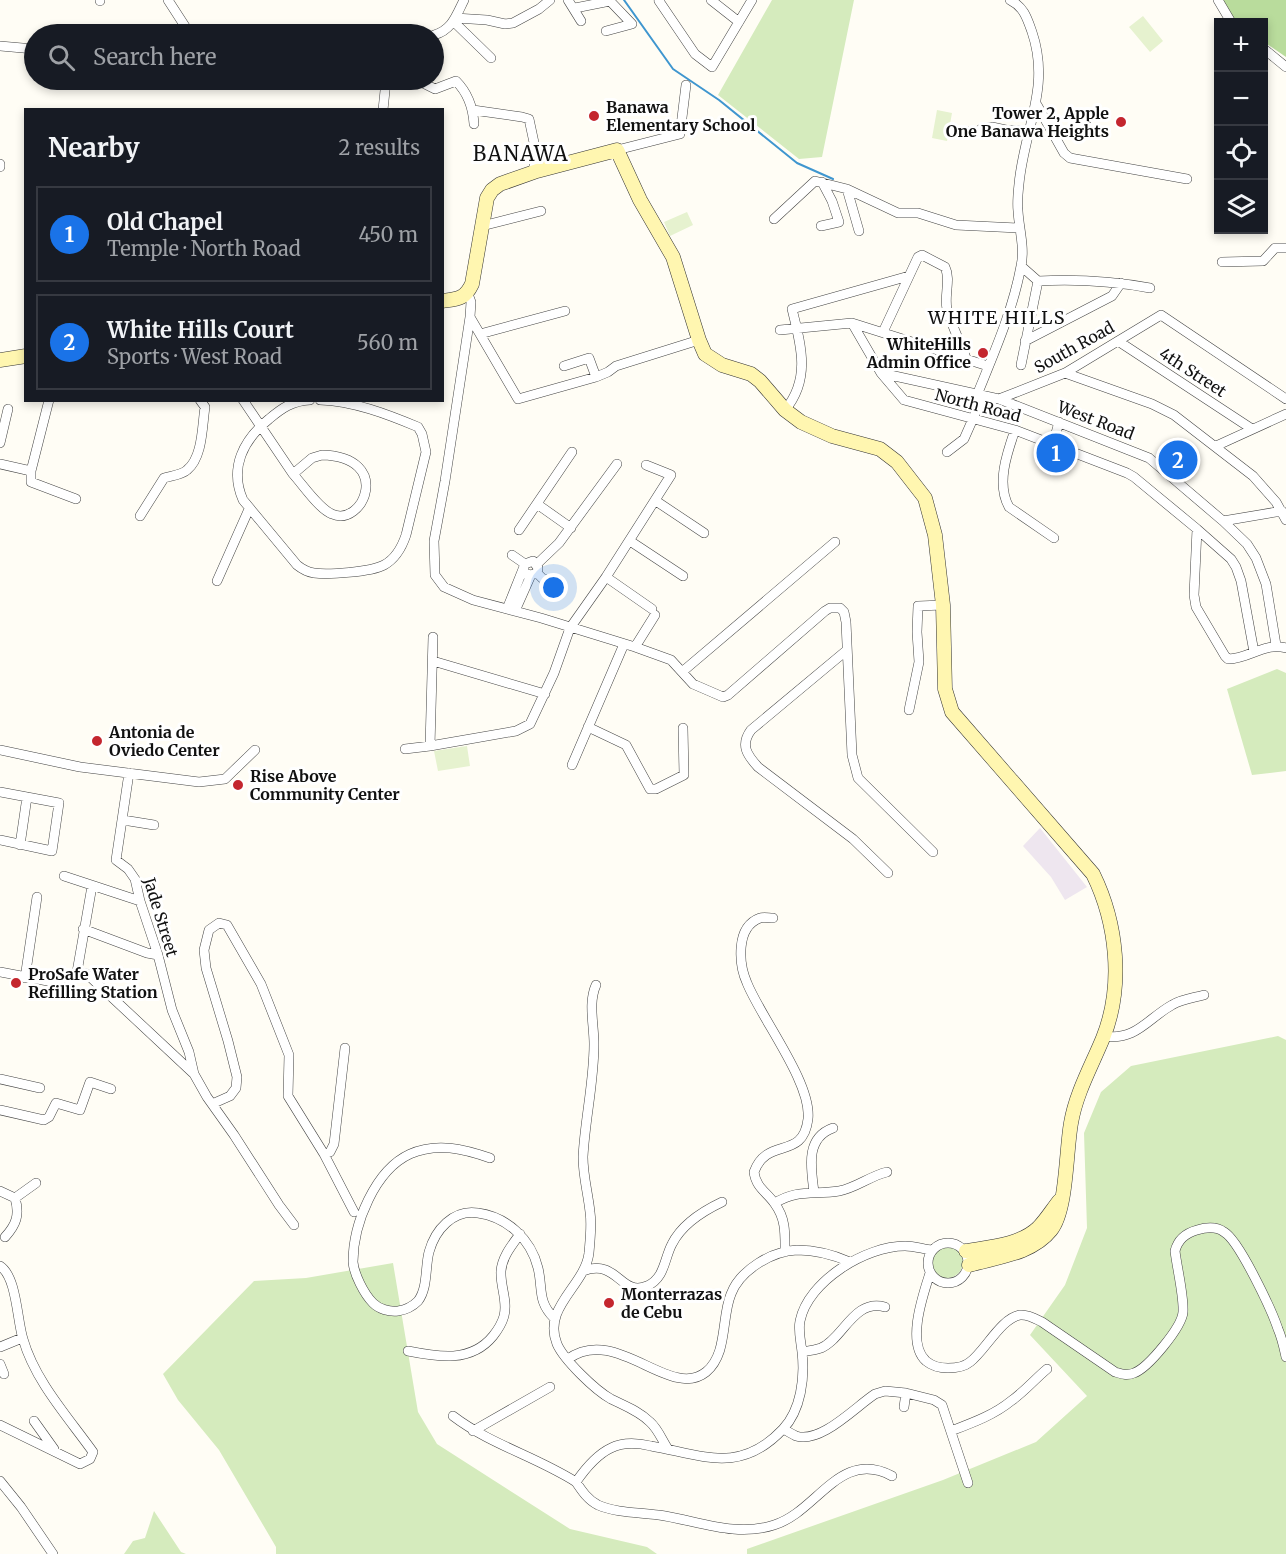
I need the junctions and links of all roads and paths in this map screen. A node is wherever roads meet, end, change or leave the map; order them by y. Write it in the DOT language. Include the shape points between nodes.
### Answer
graph roads {
  1 [pos="168,0"];
  2 [pos="464,0"];
  3 [pos="550,0"];
  4 [pos="568,0"];
  5 [pos="610,0"];
  6 [pos="660,0"];
  7 [pos="711,0"];
  8 [pos="752,0"];
  9 [pos="1010,0"];
  10 [pos="1218,0"];
  11 [pos="575,8"];
  12 [pos="1229,18"];
  13 [pos="454,19"];
  14 [pos="581,21"];
  15 [pos="739,22"];
  16 [pos="184,24"];
  17 [pos="606,31"];
  18 [pos="444,32"];
  19 [pos="0,46"];
  20 [pos="24,48"];
  21 [pos="1268,53"];
  22 [pos="491,58"];
  23 [pos="1286,67"];
  24 [pos="686,85"];
  25 [pos="444,86"];
  26 [pos="385,90"];
  27 [pos="1037,105"];
  28 [pos="383,108"];
  29 [pos="473,110"];
  30 [pos="474,124"];
  31 [pos="1029,130"];
  32 [pos="951,131"];
  33 [pos="617,150"];
  34 [pos="533,173"];
  35 [pos="1187,179"];
  36 [pos="822,182"];
  37 [pos="848,189"];
  38 [pos="541,211"];
  39 [pos="774,219"];
  40 [pos="482,226"];
  41 [pos="821,226"];
  42 [pos="1020,228"];
  43 [pos="859,231"];
  44 [pos="1286,249"];
  45 [pos="1222,262"];
  46 [pos="1021,266"];
  47 [pos="909,276"];
  48 [pos="1038,281"];
  49 [pos="1121,283"];
  50 [pos="1150,288"];
  51 [pos="468,294"];
  52 [pos="444,301"];
  53 [pos="565,311"];
  54 [pos="470,317"];
  55 [pos="852,323"];
  56 [pos="797,328"];
  57 [pos="780,330"];
  58 [pos="883,332"];
  59 [pos="480,334"];
  60 [pos="699,340"];
  61 [pos="1025,341"];
  62 [pos="1118,341"];
  63 [pos="24,356"];
  64 [pos="966,358"];
  65 [pos="0,360"];
  66 [pos="1021,365"];
  67 [pos="564,366"];
  68 [pos="988,366"];
  69 [pos="881,373"];
  70 [pos="1065,373"];
  71 [pos="596,377"];
  72 [pos="980,395"];
  73 [pos="999,399"];
  74 [pos="1286,399"];
  75 [pos="48,402"];
  76 [pos="201,402"];
  77 [pos="244,402"];
  78 [pos="300,402"];
  79 [pos="338,402"];
  80 [pos="8,409"];
  81 [pos="785,410"];
  82 [pos="1286,414"];
  83 [pos="973,419"];
  84 [pos="1059,422"];
  85 [pos="260,426"];
  86 [pos="1252,429"];
  87 [pos="1015,430"];
  88 [pos="0,443"];
  89 [pos="1053,444"];
  90 [pos="1216,446"];
  91 [pos="572,452"];
  92 [pos="947,452"];
  93 [pos="0,464"];
  94 [pos="617,464"];
  95 [pos="646,465"];
  96 [pos="31,471"];
  97 [pos="293,474"];
  98 [pos="76,499"];
  99 [pos="656,501"];
  100 [pos="537,504"];
  101 [pos="249,509"];
  102 [pos="1284,515"];
  103 [pos="140,516"];
  104 [pos="1223,521"];
  105 [pos="571,528"];
  106 [pos="1197,529"];
  107 [pos="519,530"];
  108 [pos="704,533"];
  109 [pos="1054,538"];
  110 [pos="630,540"];
  111 [pos="835,542"];
  112 [pos="512,555"];
  113 [pos="531,569"];
  114 [pos="683,576"];
  115 [pos="606,577"];
  116 [pos="217,581"];
  117 [pos="559,585"];
  118 [pos="943,604"];
  119 [pos="511,610"];
  120 [pos="570,628"];
  121 [pos="433,637"];
  122 [pos="624,644"];
  123 [pos="1276,645"];
  124 [pos="635,647"];
  125 [pos="1286,648"];
  126 [pos="847,650"];
  127 [pos="1254,652"];
  128 [pos="433,661"];
  129 [pos="682,672"];
  130 [pos="545,694"];
  131 [pos="909,710"];
  132 [pos="588,727"];
  133 [pos="683,728"];
  134 [pos="430,746"];
  135 [pos="405,748"];
  136 [pos="0,750"];
  137 [pos="255,750"];
  138 [pos="572,765"];
  139 [pos="129,773"];
  140 [pos="0,792"];
  141 [pos="27,797"];
  142 [pos="123,820"];
  143 [pos="154,825"];
  144 [pos="0,840"];
  145 [pos="20,845"];
  146 [pos="933,852"];
  147 [pos="888,873"];
  148 [pos="64,876"];
  149 [pos="92,886"];
  150 [pos="37,897"];
  151 [pos="140,901"];
  152 [pos="773,918"];
  153 [pos="83,929"];
  154 [pos="158,955"];
  155 [pos="0,972"];
  156 [pos="77,972"];
  157 [pos="25,978"];
  158 [pos="596,985"];
  159 [pos="1204,995"];
  160 [pos="1104,1036"];
  161 [pos="345,1048"];
  162 [pos="194,1074"];
  163 [pos="0,1079"];
  164 [pos="40,1088"];
  165 [pos="111,1089"];
  166 [pos="212,1104"];
  167 [pos="0,1110"];
  168 [pos="833,1128"];
  169 [pos="324,1154"];
  170 [pos="490,1158"];
  171 [pos="887,1172"];
  172 [pos="36,1183"];
  173 [pos="0,1191"];
  174 [pos="814,1192"];
  175 [pos="16,1202"];
  176 [pos="722,1202"];
  177 [pos="775,1203"];
  178 [pos="354,1212"];
  179 [pos="294,1224"];
  180 [pos="520,1234"];
  181 [pos="4,1238"];
  182 [pos="932,1250"];
  183 [pos="785,1251"];
  184 [pos="967,1258"];
  185 [pos="850,1262"];
  186 [pos="0,1266"];
  187 [pos="583,1271"];
  188 [pos="930,1273"];
  189 [pos="885,1307"];
  190 [pos="554,1318"];
  191 [pos="22,1338"];
  192 [pos="0,1347"];
  193 [pos="408,1351"];
  194 [pos="802,1352"];
  195 [pos="1286,1356"];
  196 [pos="568,1359"];
  197 [pos="0,1364"];
  198 [pos="1047,1369"];
  199 [pos="4,1374"];
  200 [pos="550,1388"];
  201 [pos="906,1393"];
  202 [pos="904,1407"];
  203 [pos="453,1416"];
  204 [pos="34,1421"];
  205 [pos="0,1425"];
  206 [pos="783,1429"];
  207 [pos="473,1431"];
  208 [pos="951,1431"];
  209 [pos="668,1449"];
  210 [pos="55,1451"];
  211 [pos="892,1476"];
  212 [pos="0,1481"];
  213 [pos="576,1482"];
  214 [pos="968,1483"];
  215 [pos="53,1554"];
  1 -- 16 [label="street"];
  2 -- 13 [label="street"];
  3 -- 13 [label="street" via="513,23"];
  4 -- 11 [label="street"];
  5 -- 11 [label="street"];
  5 -- 17 [label="street" via="632,24"];
  6 -- 15 [label="street" via="695,54 712,67"];
  7 -- 15 [label="street"];
  8 -- 15 [label="street"];
  9 -- 27 [label="street" via="1023,10 1035,40 1040,75"];
  10 -- 12 [label="street"];
  11 -- 14 [label="street"];
  13 -- 18 [label="street"];
  13 -- 22 [label="street"];
  19 -- 20 [label="street"];
  21 -- 23 [label="street"];
  24 -- 33 [label="street" via="680,134"];
  25 -- 29 [label="street" via="456,81"];
  26 -- 28 [label="street"];
  27 -- 31 [label="street"];
  27 -- 35 [label="street" via="1070,158"];
  29 -- 30 [label="street"];
  29 -- 34 [label="street" via="525,118 531,124 536,152"];
  31 -- 32 [label="street" via="984,127 977,132"];
  31 -- 42 [label="street" via="1019,183"];
  33 -- 34 [label="street"];
  33 -- 60 [label="street" via="673,257"];
  34 -- 40 [label="street" via="492,190"];
  36 -- 37 [label="street"];
  36 -- 39 [label="street" via="815,181"];
  36 -- 41 [label="street" via="838,222"];
  37 -- 42 [label="street" via="898,213 918,213 956,225"];
  37 -- 43 [label="street"];
  38 -- 40 [label="street"];
  40 -- 51 [label="street"];
  42 -- 46 [label="street"];
  44 -- 45 [label="street" via="1275,248 1263,261"];
  46 -- 48 [label="street"];
  46 -- 68 [label="street"];
  47 -- 56 [label="street" via="792,309"];
  47 -- 58 [label="street"];
  47 -- 64 [label="street" via="919,255 945,267 947,310"];
  48 -- 49 [label="street"];
  48 -- 61 [label="street"];
  49 -- 50 [label="street"];
  49 -- 61 [label="street" via="1112,296"];
  51 -- 52 [label="street"];
  51 -- 54 [label="street"];
  53 -- 59 [label="street"];
  54 -- 59 [label="street"];
  54 -- 119 [label="street" via="434,541 435,574 444,587 472,600"];
  55 -- 56 [label="street"];
  55 -- 58 [label="street"];
  55 -- 69 [label="street, North Road"];
  56 -- 57 [label="street"];
  56 -- 81 [label="street" via="802,379"];
  58 -- 64 [label="street"];
  59 -- 71 [label="street" via="518,399"];
  60 -- 71 [label="street" via="616,366"];
  60 -- 81 [label="street" via="705,354 722,365 751,374"];
  61 -- 66 [label="street"];
  62 -- 70 [label="street, South Road"];
  62 -- 74 [label="street, South Road" via="1161,315"];
  62 -- 86 [label="street, 4th Street"];
  63 -- 65 [label="street"];
  64 -- 68 [label="street"];
  67 -- 71 [label="street" via="589,358"];
  68 -- 72 [label="street"];
  69 -- 72 [label="street, West Road"];
  69 -- 83 [label="street, North Road" via="904,400"];
  70 -- 73 [label="street, South Road"];
  70 -- 90 [label="street" via="1152,404"];
  72 -- 73 [label="street, West Road"];
  72 -- 83 [label="street"];
  73 -- 84 [label="street, West Road"];
  75 -- 96 [label="street"];
  76 -- 103 [label="street" via="205,407 194,460 186,471 164,478"];
  77 -- 85 [label="street"];
  78 -- 85 [label="street" via="290,404"];
  79 -- 101 [label="street" via="418,427 422,434 426,452 401,548 385,564 373,568 316,573 297,565"];
  80 -- 88 [label="street"];
  81 -- 118 [label="street" via="819,431 880,449 897,462 925,498 931,513"];
  82 -- 86 [label="street"];
  83 -- 87 [label="street, North Road"];
  83 -- 92 [label="street" via="964,439"];
  84 -- 89 [label="street"];
  84 -- 104 [label="street, West Road" via="1149,458"];
  85 -- 97 [label="street"];
  85 -- 101 [label="street" via="244,446 237,469 238,489"];
  86 -- 90 [label="street"];
  87 -- 89 [label="street, North Road"];
  87 -- 109 [label="street" via="1004,469 1006,500 1009,507"];
  89 -- 106 [label="street, North Road" via="1127,473"];
  90 -- 102 [label="street" via="1266,489"];
  91 -- 100 [label="street"];
  93 -- 96 [label="street"];
  94 -- 105 [label="street"];
  95 -- 99 [label="street" via="671,475"];
  96 -- 98 [label="street" via="31,482"];
  97 -- 97 [label="street" via="323,507 341,517 357,510 364,493 364,474 346,459 317,456"];
  99 -- 108 [label="street"];
  99 -- 110 [label="street"];
  100 -- 105 [label="street"];
  100 -- 107 [label="street"];
  101 -- 116 [label="street"];
  102 -- 104 [label="street"];
  104 -- 123 [label="street, West Road" via="1247,543 1262,569"];
  105 -- 113 [label="street"];
  106 -- 127 [label="street, North Road" via="1231,559 1239,573"];
  106 -- 127 [label="street" via="1194,596 1201,618 1228,659"];
  110 -- 114 [label="street"];
  110 -- 115 [label="street"];
  111 -- 129 [label="street"];
  112 -- 113 [label="street"];
  113 -- 117 [label="street"];
  113 -- 119 [label="street"];
  115 -- 120 [label="street"];
  115 -- 124 [label="street" via="653,612"];
  118 -- 131 [label="street" via="918,606 919,662"];
  118 -- 160 [label="street" via="945,689 952,712 1093,874 1103,894 1115,967 1115,996"];
  119 -- 120 [label="street"];
  120 -- 122 [label="street"];
  120 -- 130 [label="street"];
  121 -- 128 [label="street"];
  122 -- 124 [label="street"];
  122 -- 132 [label="street"];
  123 -- 125 [label="street"];
  123 -- 127 [label="street"];
  124 -- 129 [label="street" via="670,660"];
  126 -- 129 [label="street" via="846,616 836,607 825,611 728,695 718,696 693,684"];
  126 -- 146 [label="street" via="854,769 858,778"];
  126 -- 147 [label="street" via="751,730 744,747 758,767 853,839"];
  128 -- 130 [label="street"];
  128 -- 134 [label="street"];
  130 -- 134 [label="street" via="527,727"];
  132 -- 133 [label="street" via="626,745 650,789 684,775"];
  132 -- 138 [label="street"];
  134 -- 135 [label="street"];
  136 -- 139 [label="street"];
  137 -- 139 [label="street" via="225,779 198,782"];
  139 -- 142 [label="street, Jade Street"];
  140 -- 141 [label="street"];
  141 -- 145 [label="street"];
  141 -- 145 [label="street" via="59,803 52,851"];
  142 -- 143 [label="street"];
  142 -- 151 [label="street, Jade Street" via="116,860 135,879"];
  144 -- 145 [label="street"];
  148 -- 149 [label="street"];
  149 -- 151 [label="street"];
  149 -- 153 [label="street"];
  150 -- 157 [label="street"];
  151 -- 154 [label="street, Jade Street"];
  152 -- 177 [label="street" via="760,918 747,930 740,952 741,966 800,1086 808,1116 798,1142 759,1155 755,1180"];
  153 -- 154 [label="street"];
  153 -- 156 [label="street"];
  154 -- 162 [label="street, Jade Street"];
  155 -- 157 [label="street"];
  156 -- 157 [label="street" via="53,982"];
  156 -- 162 [label="street" via="87,974"];
  158 -- 187 [label="street" via="592,994 594,1044 583,1158 591,1227"];
  159 -- 160 [label="street" via="1171,1005 1130,1034"];
  160 -- 184 [label="street" via="1071,1122 1062,1197 1026,1237"];
  161 -- 169 [label="street" via="334,1144"];
  162 -- 166 [label="street"];
  163 -- 164 [label="street"];
  165 -- 167 [label="street" via="90,1082 80,1110 56,1103 44,1120"];
  166 -- 169 [label="street" via="230,1096 237,1077 206,968 204,950 209,930 219,923 227,925 261,984 289,1055 288,1096"];
  166 -- 179 [label="street"];
  168 -- 174 [label="street" via="819,1136 811,1156"];
  169 -- 178 [label="street"];
  170 -- 180 [label="street" via="462,1148 443,1147 411,1153 396,1162 381,1177 367,1203 353,1264 361,1285 372,1302 382,1308 408,1308 422,1292 436,1235 445,1224 464,1213 490,1216"];
  171 -- 174 [label="street" via="838,1191"];
  172 -- 175 [label="street"];
  173 -- 175 [label="street"];
  174 -- 177 [label="street" via="793,1194"];
  175 -- 181 [label="street" via="16,1222"];
  176 -- 187 [label="street" via="698,1216 679,1234 657,1279 642,1288 625,1284 606,1269"];
  177 -- 183 [label="street" via="785,1227"];
  180 -- 190 [label="street" via="534,1255 542,1302"];
  180 -- 193 [label="street" via="501,1269 504,1317 486,1345 457,1356 436,1357"];
  182 -- 184 [label="street" via="944,1243 958,1245"];
  182 -- 185 [label="street" via="905,1246"];
  182 -- 188 [label="street" via="928,1261"];
  183 -- 185 [label="street" via="816,1252"];
  183 -- 196 [label="street" via="754,1266 737,1284 728,1302 717,1357 703,1374 678,1377 613,1350 594,1349"];
  184 -- 188 [label="street" via="963,1277 950,1283 941,1282"];
  185 -- 194 [label="street" via="813,1292 805,1306 799,1332"];
  186 -- 191 [label="street" via="16,1299"];
  187 -- 190 [label="street"];
  188 -- 195 [label="street" via="916,1336 925,1360 934,1366 969,1363 1019,1315 1042,1322 1115,1372 1132,1374 1144,1366 1180,1322 1183,1311 1177,1245 1190,1232 1216,1228 1228,1234 1240,1252 1278,1329"];
  189 -- 194 [label="street" via="870,1306 848,1321 826,1344"];
  190 -- 196 [label="street" via="556,1342"];
  191 -- 192 [label="street"];
  191 -- 210 [label="street" via="32,1363 93,1452 90,1459 80,1464"];
  194 -- 206 [label="street" via="798,1404"];
  196 -- 209 [label="street" via="599,1391 652,1423"];
  197 -- 199 [label="street"];
  198 -- 208 [label="street" via="999,1410"];
  200 -- 207 [label="street"];
  201 -- 202 [label="street"];
  201 -- 206 [label="street" via="875,1394 819,1434 796,1436"];
  201 -- 208 [label="street" via="942,1405"];
  203 -- 207 [label="street"];
  204 -- 210 [label="street"];
  205 -- 210 [label="street"];
  206 -- 209 [label="street" via="754,1451 718,1460"];
  207 -- 213 [label="street"];
  208 -- 214 [label="street"];
  209 -- 213 [label="street" via="640,1443 621,1444 587,1466"];
  211 -- 213 [label="street" via="879,1470 855,1470 831,1482 788,1520 756,1530 615,1510 586,1497"];
  212 -- 215 [label="street"];
}
